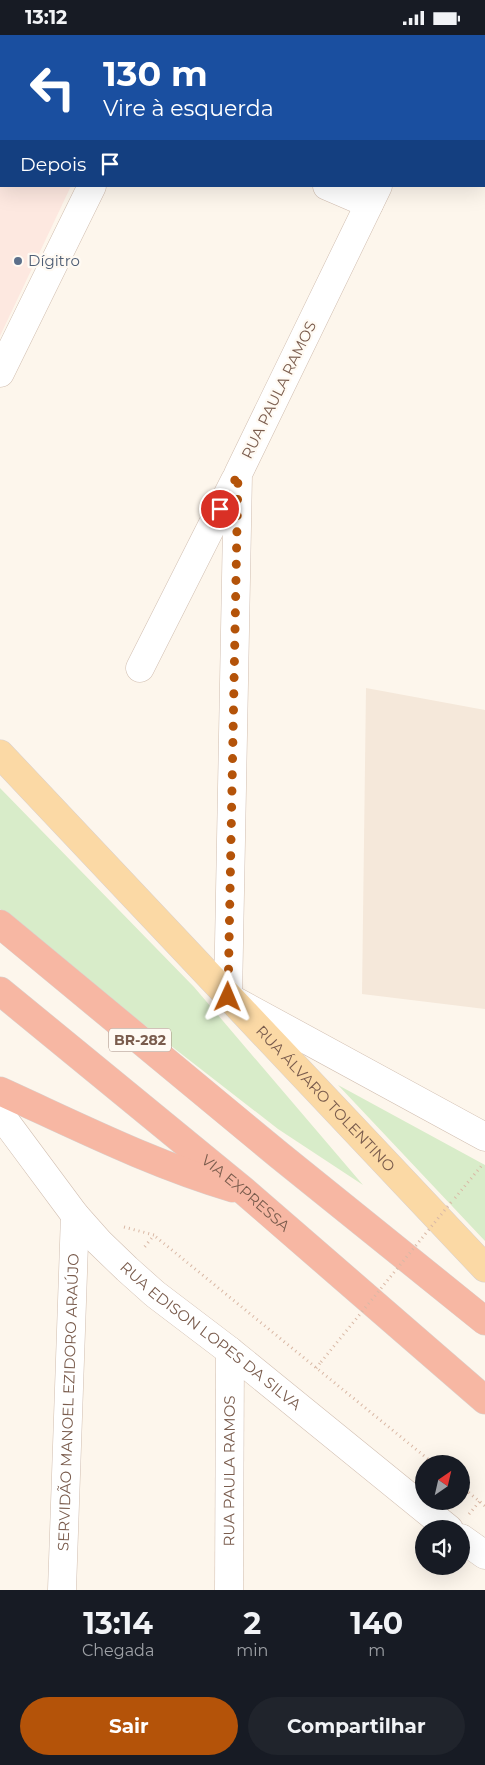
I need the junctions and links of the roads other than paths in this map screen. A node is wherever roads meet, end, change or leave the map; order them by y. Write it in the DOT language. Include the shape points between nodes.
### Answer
graph roads {
  1 [pos="92,187"];
  2 [pos="332,187"];
  3 [pos="373,195"];
  4 [pos="0,373"];
  5 [pos="238,474"];
  6 [pos="140,668"];
  7 [pos="0,754"];
  8 [pos="0,924"];
  9 [pos="0,991"];
  10 [pos="228,997"];
  11 [pos="0,1091"];
  12 [pos="0,1114"];
  13 [pos="485,1137"];
  14 [pos="244,1191"];
  15 [pos="75,1215"];
  16 [pos="485,1268"];
  17 [pos="485,1321"];
  18 [pos="230,1351"];
  19 [pos="485,1400"];
  20 [pos="438,1520"];
  21 [pos="470,1544"];
  22 [pos="485,1555"];
  23 [pos="62,1590"];
  24 [pos="229,1590"];
  1 -- 4 [label="street"];
  2 -- 3 [label="street"];
  3 -- 5 [label="street, RUA PAULA RAMOS"];
  5 -- 6 [label="street"];
  5 -- 10 [label="street, RUA PAULA RAMOS"];
  7 -- 10 [label="main road, RUA ÁLVARO TOLENTINO"];
  8 -- 17 [label="highway, BR-282"];
  9 -- 14 [label="highway, VIA EXPRESSA / BR-282"];
  10 -- 13 [label="street"];
  10 -- 16 [label="main road, RUA ÁLVARO TOLENTINO"];
  11 -- 14 [label="highway" via="148,1159"];
  12 -- 15 [label="street, RUA EDISON LOPES DA SILVA"];
  14 -- 19 [label="highway, VIA EXPRESSA / BR-282"];
  15 -- 18 [label="street, RUA EDISON LOPES DA SILVA" via="155,1294"];
  15 -- 23 [label="street, SERVIDÃO MANOEL EZIDORO ARAÚJO"];
  18 -- 20 [label="street, RUA EDISON LOPES DA SILVA"];
  18 -- 24 [label="street, RUA PAULA RAMOS"];
  21 -- 22 [label="street"];
}
